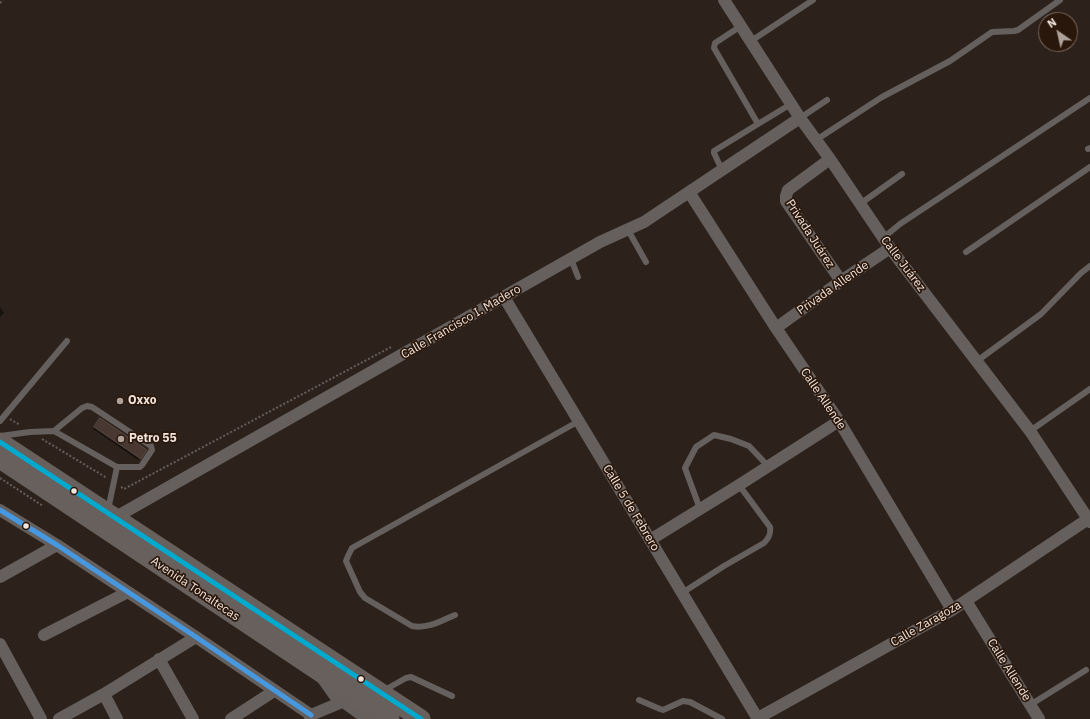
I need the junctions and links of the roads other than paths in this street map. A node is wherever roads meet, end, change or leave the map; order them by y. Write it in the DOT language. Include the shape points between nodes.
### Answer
graph roads {
  1 [pos="724,0"];
  2 [pos="813,0"];
  3 [pos="1060,0"];
  4 [pos="741,26"];
  5 [pos="751,41"];
  6 [pos="1090,98"];
  7 [pos="827,100"];
  8 [pos="791,104"];
  9 [pos="800,118"];
  10 [pos="758,124"];
  11 [pos="816,140"];
  12 [pos="830,159"];
  13 [pos="1090,167"];
  14 [pos="722,170"];
  15 [pos="902,174"];
  16 [pos="688,192"];
  17 [pos="860,204"];
  18 [pos="628,230"];
  19 [pos="887,243"];
  20 [pos="966,252"];
  21 [pos="571,259"];
  22 [pos="646,262"];
  23 [pos="1090,266"];
  24 [pos="578,277"];
  25 [pos="841,281"];
  26 [pos="504,297"];
  27 [pos="776,328"];
  28 [pos="67,341"];
  29 [pos="977,361"];
  30 [pos="1090,389"];
  31 [pos="0,421"];
  32 [pos="579,421"];
  33 [pos="838,421"];
  34 [pos="54,431"];
  35 [pos="1030,431"];
  36 [pos="0,436"];
  37 [pos="0,442"];
  38 [pos="0,459"];
  39 [pos="768,466"];
  40 [pos="117,467"];
  41 [pos="739,485"];
  42 [pos="700,509"];
  43 [pos="0,510"];
  44 [pos="112,515"];
  45 [pos="1089,521"];
  46 [pos="650,540"];
  47 [pos="57,545"];
  48 [pos="0,577"];
  49 [pos="128,592"];
  50 [pos="682,593"];
  51 [pos="966,601"];
  52 [pos="952,610"];
  53 [pos="455,615"];
  54 [pos="44,635"];
  55 [pos="196,637"];
  56 [pos="0,644"];
  57 [pos="159,660"];
  58 [pos="316,670"];
  59 [pos="1086,670"];
  60 [pos="274,691"];
  61 [pos="381,692"];
  62 [pos="104,694"];
  63 [pos="452,696"];
  64 [pos="639,700"];
  65 [pos="342,702"];
  66 [pos="1030,705"];
  67 [pos="310,717"];
  68 [pos="389,718"];
  69 [pos="758,718"];
  70 [pos="41,719"];
  71 [pos="59,719"];
  72 [pos="117,719"];
  73 [pos="193,719"];
  74 [pos="231,719"];
  75 [pos="421,719"];
  76 [pos="722,719"];
  77 [pos="1039,719"];
  1 -- 4 [label="street, Calle Juárez"];
  2 -- 5 [label="lane"];
  3 -- 11 [label="lane" via="1018,30 992,32 950,61 882,97"];
  4 -- 5 [label="street, Calle Juárez"];
  4 -- 10 [label="lane" via="715,43 714,48"];
  5 -- 8 [label="street, Calle Juárez"];
  6 -- 19 [label="lane" via="900,224"];
  7 -- 9 [label="lane"];
  8 -- 9 [label="street, Calle Juárez"];
  8 -- 10 [label="lane"];
  9 -- 11 [label="street, Calle Juárez"];
  9 -- 14 [label="street, Calle Francisco I. Madero"];
  10 -- 14 [label="lane" via="714,151"];
  11 -- 12 [label="street, Calle Juárez"];
  12 -- 17 [label="street, Calle Juárez"];
  12 -- 25 [label="street, Privada Juárez" via="788,190 786,201"];
  13 -- 20 [label="lane"];
  14 -- 16 [label="street, Calle Francisco I. Madero"];
  15 -- 17 [label="lane"];
  16 -- 18 [label="street, Calle Francisco I. Madero"];
  16 -- 27 [label="street, Calle Allende"];
  17 -- 19 [label="street, Calle Juárez"];
  18 -- 21 [label="street, Calle Francisco I. Madero" via="600,242"];
  18 -- 22 [label="lane"];
  19 -- 25 [label="street, Privada Allende"];
  19 -- 29 [label="street, Calle Juárez"];
  21 -- 24 [label="lane"];
  21 -- 26 [label="street, Calle Francisco I. Madero"];
  23 -- 29 [label="lane" via="1041,314"];
  25 -- 27 [label="street, Privada Allende"];
  26 -- 32 [label="street, Calle 5 de Febrero"];
  26 -- 44 [label="street, Calle Francisco I. Madero"];
  27 -- 33 [label="street, Calle Allende"];
  28 -- 31 [label="lane"];
  29 -- 35 [label="street, Calle Juárez"];
  30 -- 35 [label="lane"];
  32 -- 46 [label="street, Calle 5 de Febrero"];
  32 -- 53 [label="lane" via="352,548 346,561 365,598 412,626 420,628"];
  33 -- 39 [label="street"];
  33 -- 52 [label="street, Calle Allende"];
  34 -- 36 [label="lane"];
  34 -- 40 [label="lane"];
  34 -- 40 [label="lane" via="87,406 151,446 152,450 140,467"];
  35 -- 45 [label="street, Calle Juárez"];
  37 -- 44 [label="main road, Avenida Tonaltecas"];
  38 -- 58 [label="main road, Avenida Tonaltecas"];
  39 -- 41 [label="street"];
  39 -- 42 [label="lane" via="749,446 714,435 696,447 685,468"];
  40 -- 44 [label="lane"];
  41 -- 42 [label="street"];
  41 -- 50 [label="lane" via="770,527 768,538 764,543"];
  42 -- 46 [label="street"];
  43 -- 47 [label="street"];
  44 -- 61 [label="main road, Avenida Tonaltecas"];
  45 -- 51 [label="street, Calle Zaragoza"];
  46 -- 50 [label="street, Calle 5 de Febrero"];
  47 -- 48 [label="street"];
  47 -- 49 [label="street"];
  49 -- 54 [label="street"];
  49 -- 55 [label="street"];
  50 -- 69 [label="street, Calle 5 de Febrero"];
  51 -- 52 [label="street, Calle Zaragoza"];
  51 -- 66 [label="street, Calle Allende"];
  52 -- 69 [label="street, Calle Zaragoza"];
  55 -- 57 [label="street"];
  55 -- 60 [label="street"];
  56 -- 70 [label="street"];
  57 -- 62 [label="street"];
  57 -- 73 [label="street"];
  58 -- 65 [label="street"];
  58 -- 68 [label="main road, Avenida Tonaltecas"];
  59 -- 66 [label="lane"];
  60 -- 67 [label="street"];
  60 -- 74 [label="street"];
  61 -- 63 [label="lane" via="412,676"];
  61 -- 75 [label="main road, Avenida Tonaltecas"];
  62 -- 71 [label="street"];
  62 -- 72 [label="street"];
  64 -- 76 [label="lane" via="663,710 683,701 690,702"];
  65 -- 67 [label="street"];
  65 -- 68 [label="street" via="360,714"];
  66 -- 77 [label="street, Calle Allende"];
}
